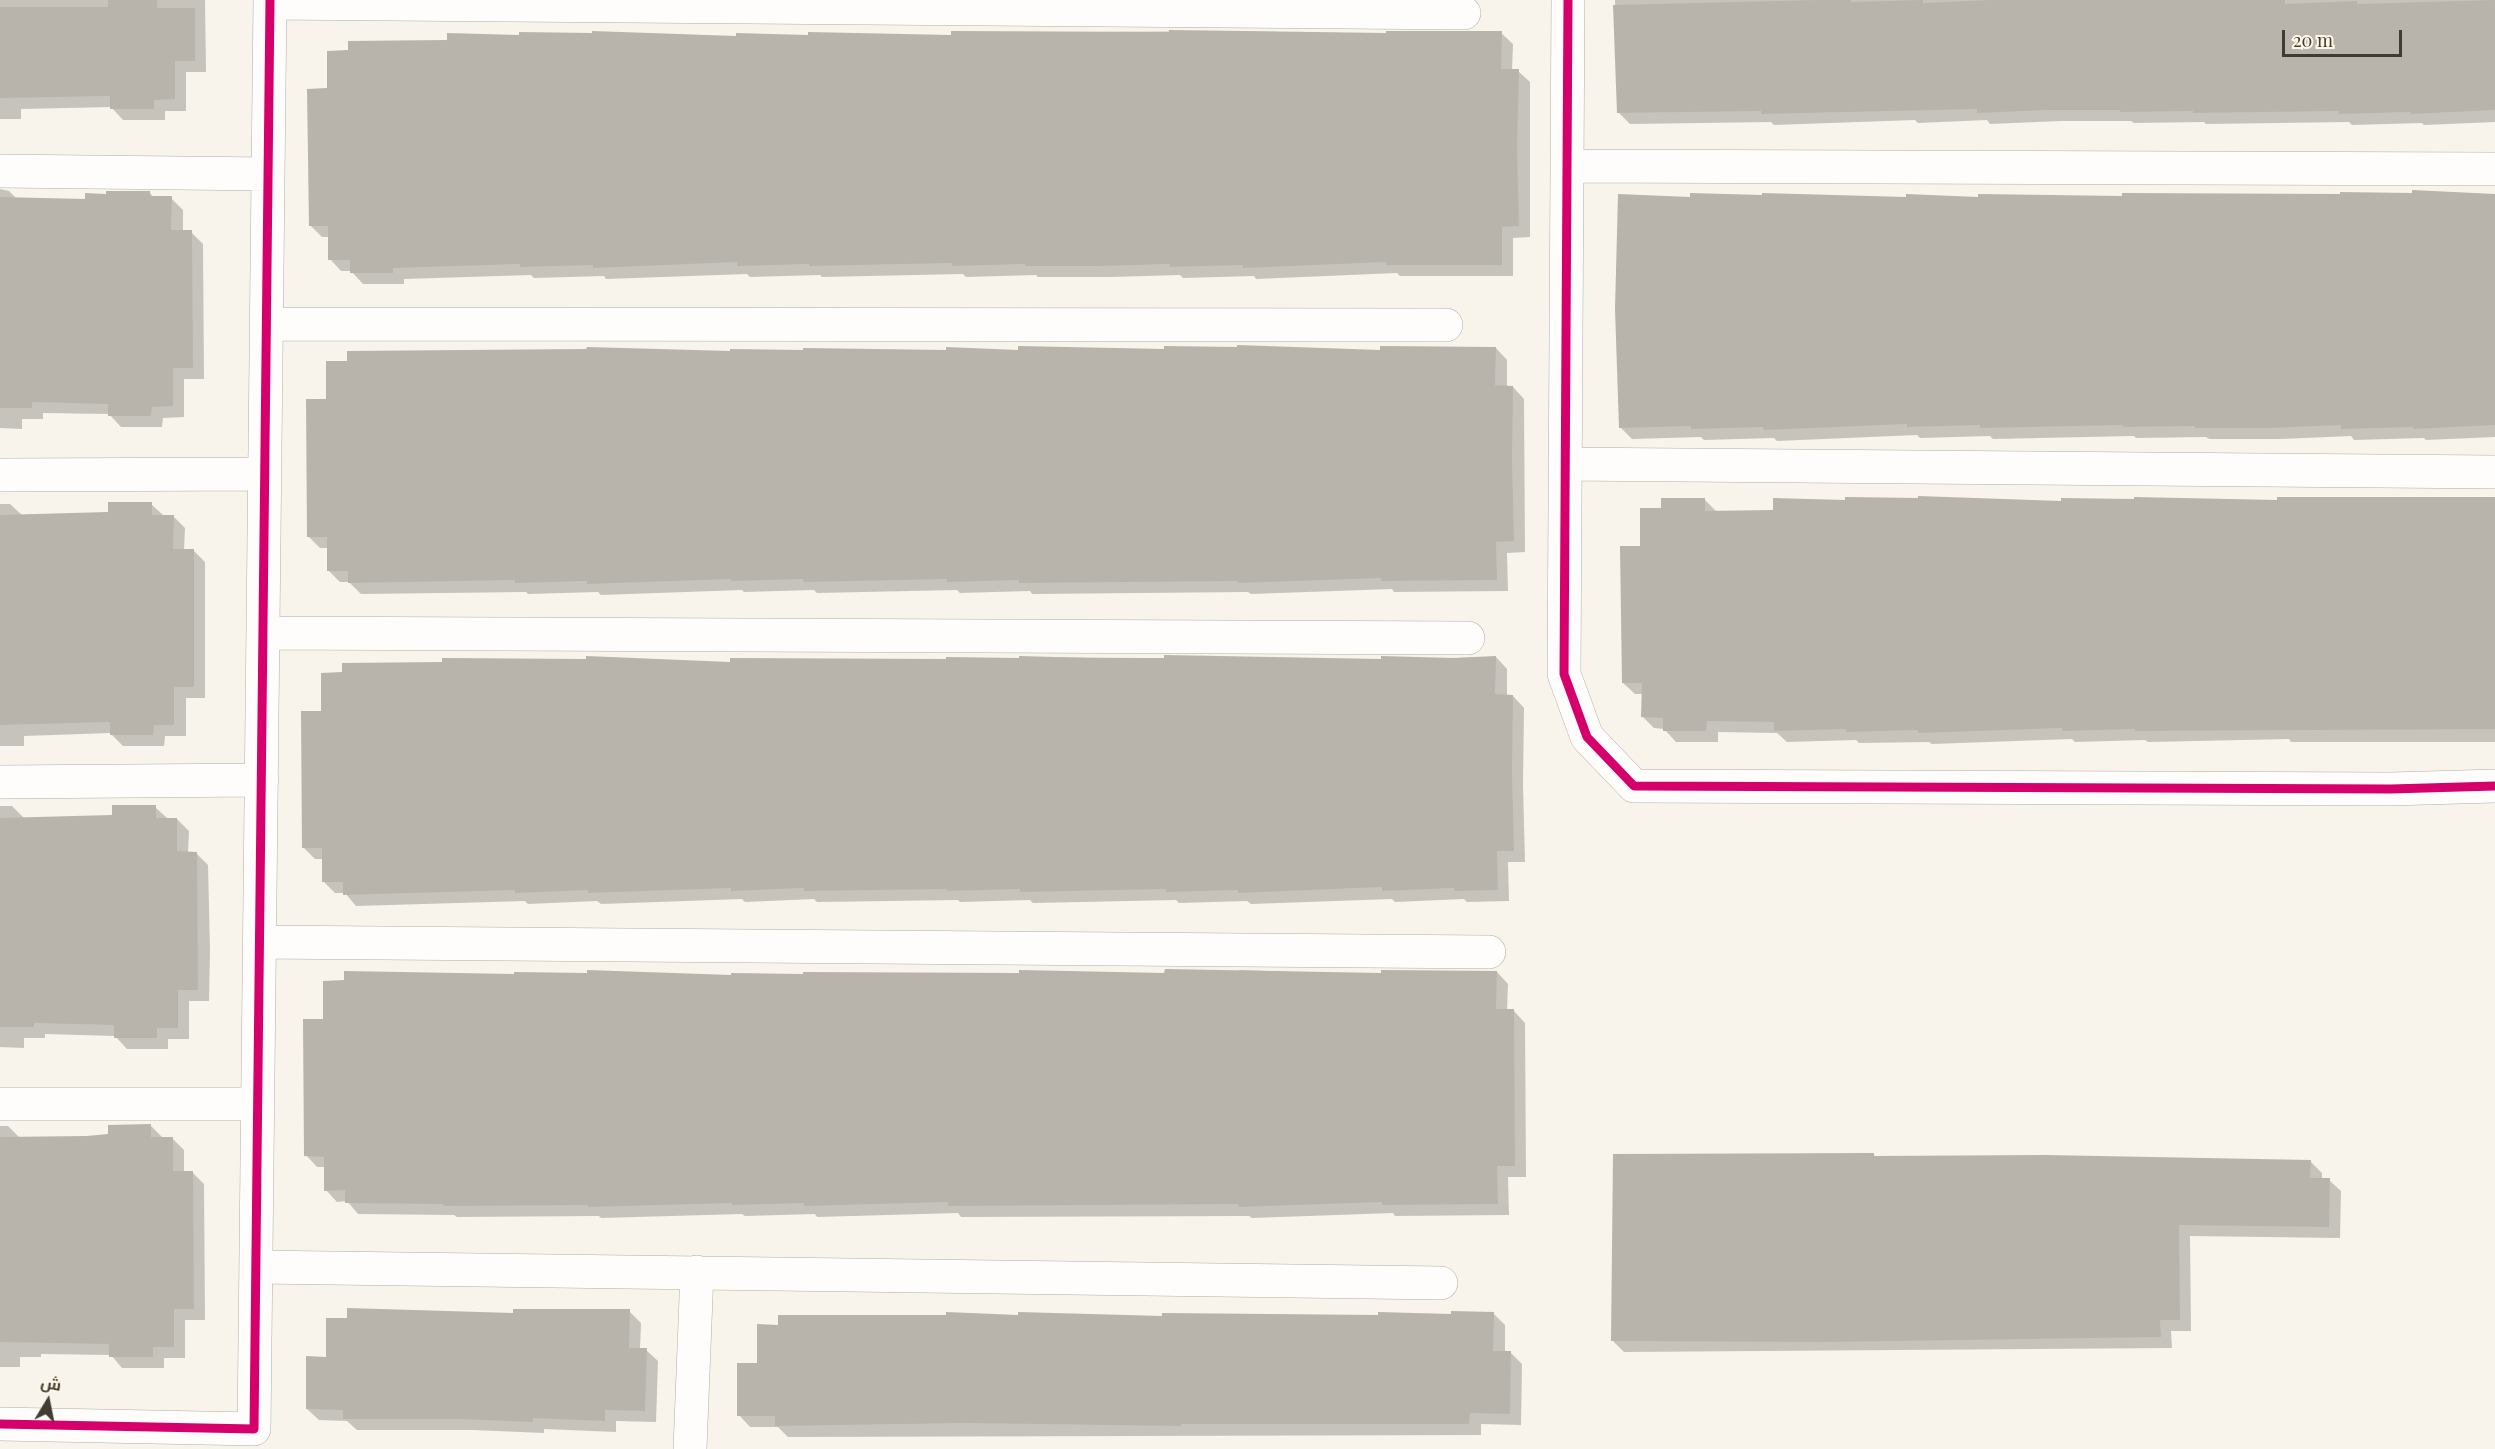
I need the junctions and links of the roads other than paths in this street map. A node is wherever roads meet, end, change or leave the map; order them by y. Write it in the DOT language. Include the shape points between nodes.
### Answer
graph roads {
  1 [pos="1568,0"];
  2 [pos="270,2"];
  3 [pos="1464,13"];
  4 [pos="1567,166"];
  5 [pos="2495,169"];
  6 [pos="0,171"];
  7 [pos="268,174"];
  8 [pos="267,324"];
  9 [pos="1446,325"];
  10 [pos="1565,464"];
  11 [pos="2495,472"];
  12 [pos="265,474"];
  13 [pos="0,476"];
  14 [pos="263,633"];
  15 [pos="1468,638"];
  16 [pos="262,780"];
  17 [pos="0,782"];
  18 [pos="2495,786"];
  19 [pos="260,942"];
  20 [pos="1489,952"];
  21 [pos="0,1104"];
  22 [pos="258,1104"];
  23 [pos="257,1267"];
  24 [pos="696,1272"];
  25 [pos="1441,1283"];
  26 [pos="0,1424"];
  27 [pos="690,1449"];
  1 -- 4 [label="street"];
  2 -- 3 [label="street"];
  2 -- 7 [label="street"];
  4 -- 5 [label="street"];
  4 -- 10 [label="street"];
  6 -- 7 [label="street"];
  7 -- 8 [label="street"];
  8 -- 9 [label="street"];
  8 -- 12 [label="street"];
  10 -- 11 [label="street"];
  10 -- 18 [label="street" via="1564,675 1587,738 1634,786"];
  12 -- 13 [label="street"];
  12 -- 14 [label="street"];
  14 -- 15 [label="street"];
  14 -- 16 [label="street"];
  16 -- 17 [label="street"];
  16 -- 19 [label="street"];
  19 -- 20 [label="street"];
  19 -- 22 [label="street"];
  21 -- 22 [label="street"];
  22 -- 23 [label="street"];
  23 -- 24 [label="street"];
  23 -- 26 [label="street" via="254,1429"];
  24 -- 25 [label="street"];
  24 -- 27 [label="street"];
}
